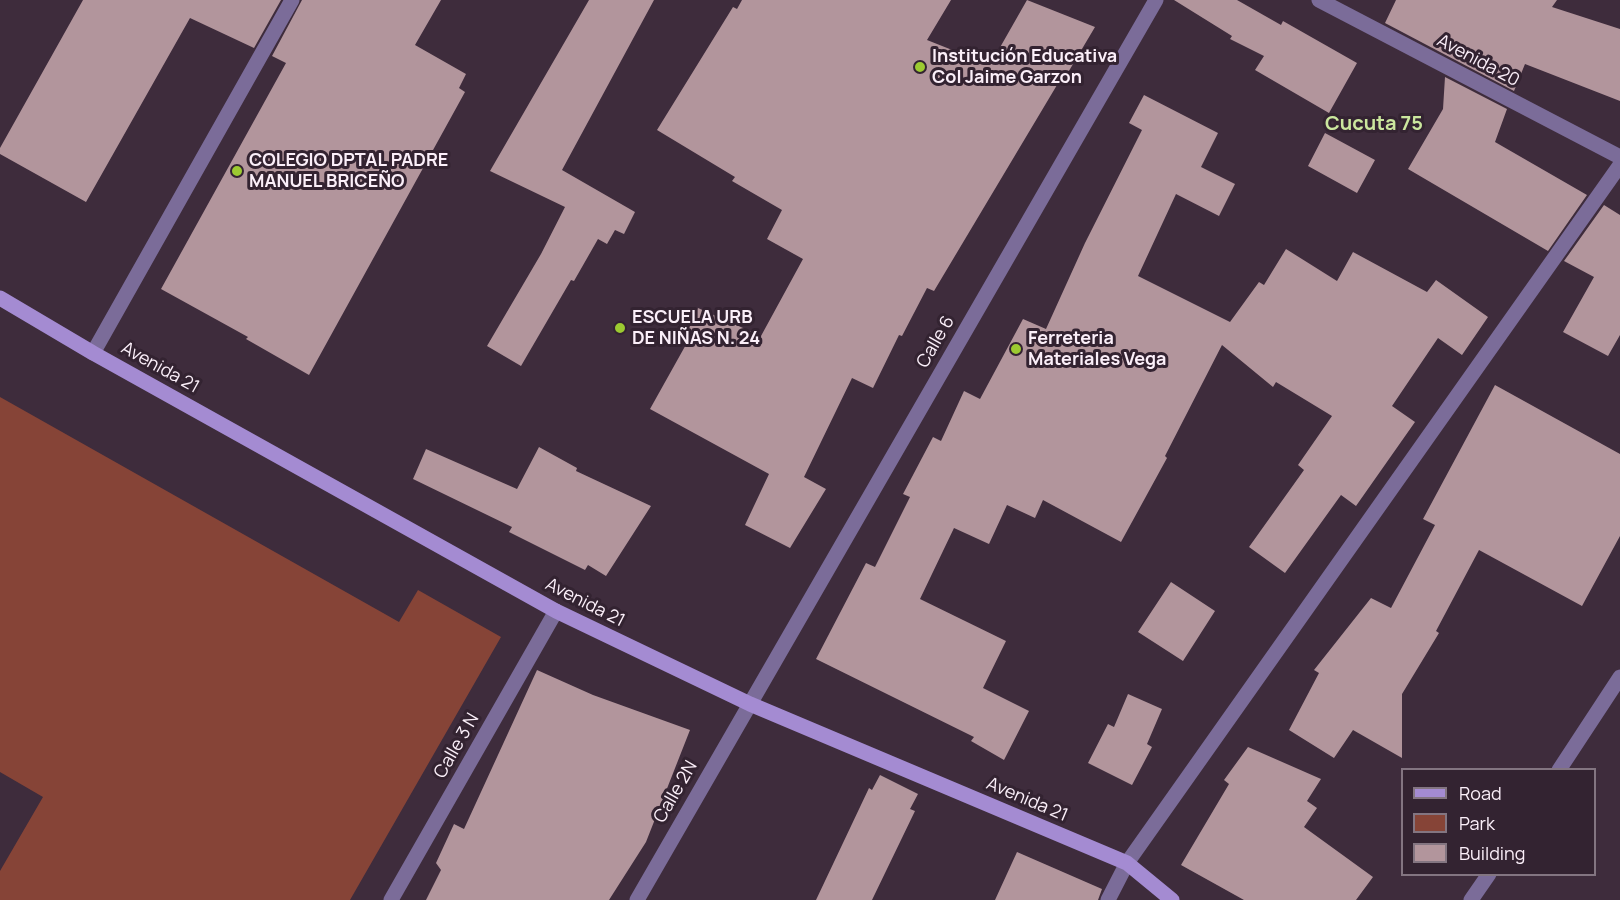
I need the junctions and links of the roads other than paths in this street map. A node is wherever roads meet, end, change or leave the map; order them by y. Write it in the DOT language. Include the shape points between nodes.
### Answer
graph roads {
  1 [pos="292,0"];
  2 [pos="1156,0"];
  3 [pos="1319,0"];
  4 [pos="1620,157"];
  5 [pos="1620,165"];
  6 [pos="0,298"];
  7 [pos="93,353"];
  8 [pos="556,612"];
  9 [pos="1620,677"];
  10 [pos="750,704"];
  11 [pos="1560,768"];
  12 [pos="1127,863"];
  13 [pos="1488,876"];
  14 [pos="391,900"];
  15 [pos="637,900"];
  16 [pos="1107,900"];
  17 [pos="1172,900"];
  18 [pos="1472,900"];
  1 -- 7 [label="street"];
  2 -- 10 [label="street, Calle 6"];
  3 -- 4 [label="street, Avenida 20"];
  5 -- 12 [label="street"];
  6 -- 7 [label="main road, Avenida 21"];
  7 -- 8 [label="main road, Avenida 21"];
  8 -- 10 [label="main road, Avenida 21"];
  8 -- 14 [label="street, Calle 3 N"];
  9 -- 11 [label="street"];
  10 -- 12 [label="main road, Avenida 21"];
  10 -- 15 [label="street, Calle 2N"];
  12 -- 16 [label="street"];
  12 -- 17 [label="main road, Avenida 21"];
  13 -- 18 [label="street"];
}
